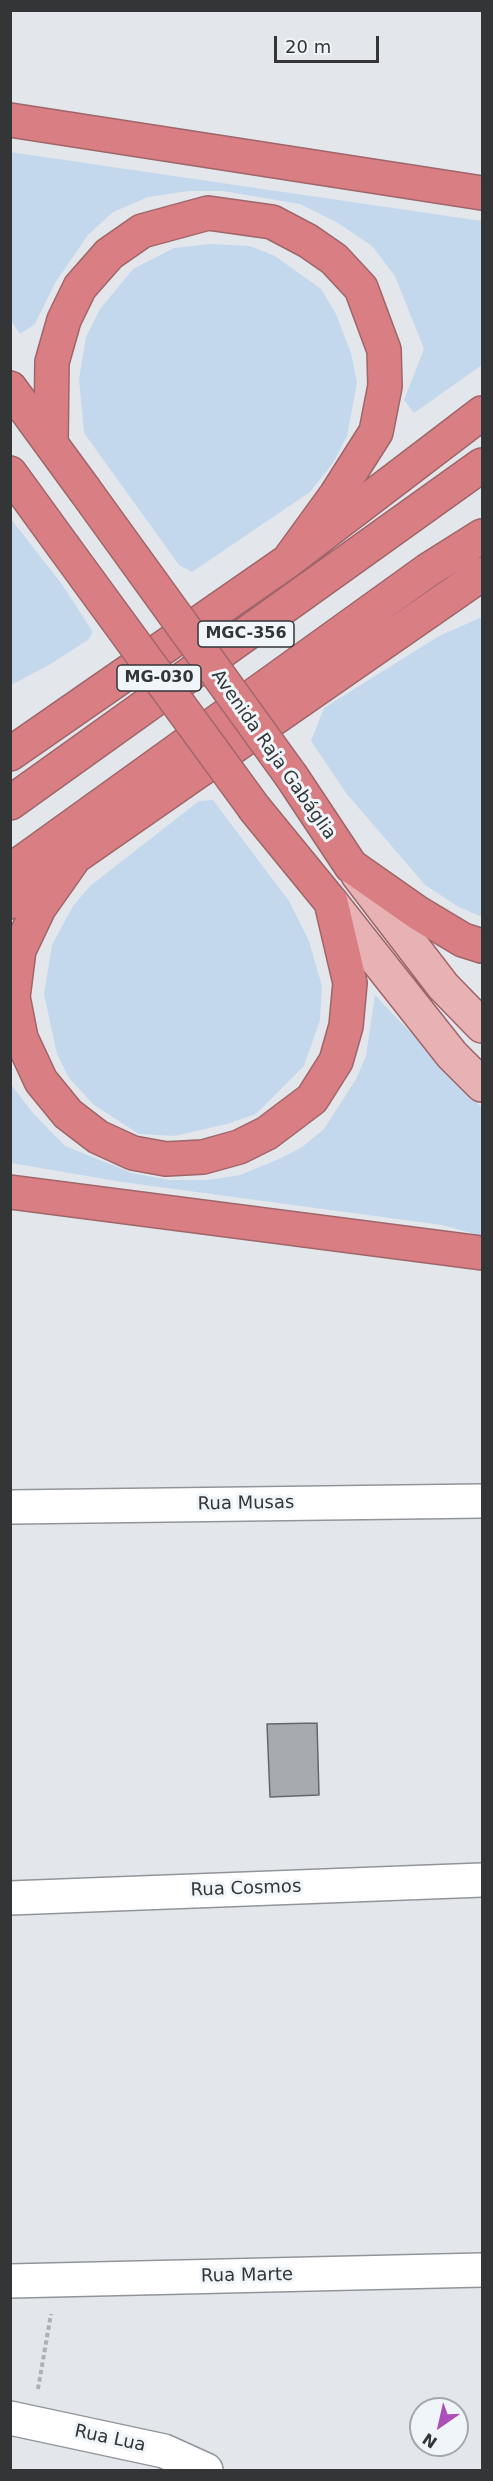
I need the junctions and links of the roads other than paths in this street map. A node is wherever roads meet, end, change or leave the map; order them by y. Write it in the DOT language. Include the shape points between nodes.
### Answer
graph roads {
  1 [pos="10,120"];
  2 [pos="483,193"];
  3 [pos="10,388"];
  4 [pos="483,413"];
  5 [pos="51,442"];
  6 [pos="483,465"];
  7 [pos="10,473"];
  8 [pos="483,536"];
  9 [pos="288,561"];
  10 [pos="474,584"];
  11 [pos="86,700"];
  12 [pos="10,732"];
  13 [pos="10,754"];
  14 [pos="10,803"];
  15 [pos="77,854"];
  16 [pos="351,866"];
  17 [pos="10,871"];
  18 [pos="10,902"];
  19 [pos="331,902"];
  20 [pos="483,946"];
  21 [pos="483,1026"];
  22 [pos="483,1085"];
  23 [pos="10,1192"];
  24 [pos="483,1253"];
  25 [pos="483,1501"];
  26 [pos="10,1507"];
  27 [pos="483,1880"];
  28 [pos="10,1898"];
  29 [pos="483,2270"];
  30 [pos="10,2281"];
  31 [pos="22,2420"];
  32 [pos="206,2470"];
  1 -- 2 [label="highway"];
  3 -- 5 [label="highway, Avenida Raja Gabáglia / MG-030"];
  4 -- 9 [label="highway, MGC-356"];
  5 -- 9 [label="highway" via="51,362 64,320 80,287 109,254 142,231 208,213 272,222 334,259 361,288 384,350 385,386 376,432"];
  5 -- 16 [label="highway, Avenida Raja Gabáglia / MG-030, bridge" via="292,777"];
  6 -- 14 [label="highway, MGC-356"];
  7 -- 19 [label="highway, MG-030, bridge" via="255,809"];
  8 -- 17 [label="highway, MGC-356" via="418,577"];
  9 -- 11 [label="highway, MGC-356"];
  10 -- 15 [label="highway"];
  11 -- 12 [label="highway"];
  11 -- 13 [label="highway, MGC-356"];
  15 -- 18 [label="highway"];
  15 -- 19 [label="highway" via="39,908 19,950 13,998 21,1038 41,1081 68,1114 98,1137 133,1153 166,1159 202,1157 239,1147 267,1133 312,1099 336,1061 346,1026 350,984"];
  16 -- 20 [label="highway" via="418,913 463,940"];
  16 -- 21 [label="main road, Avenida Raja Gabáglia" via="443,986"];
  19 -- 22 [label="main road" via="452,1055"];
  23 -- 24 [label="highway"];
  25 -- 26 [label="street, Rua Musas"];
  27 -- 28 [label="street, Rua Cosmos"];
  29 -- 30 [label="street, Rua Marte"];
  31 -- 32 [label="street, Rua Lua" via="164,2451"];
}
